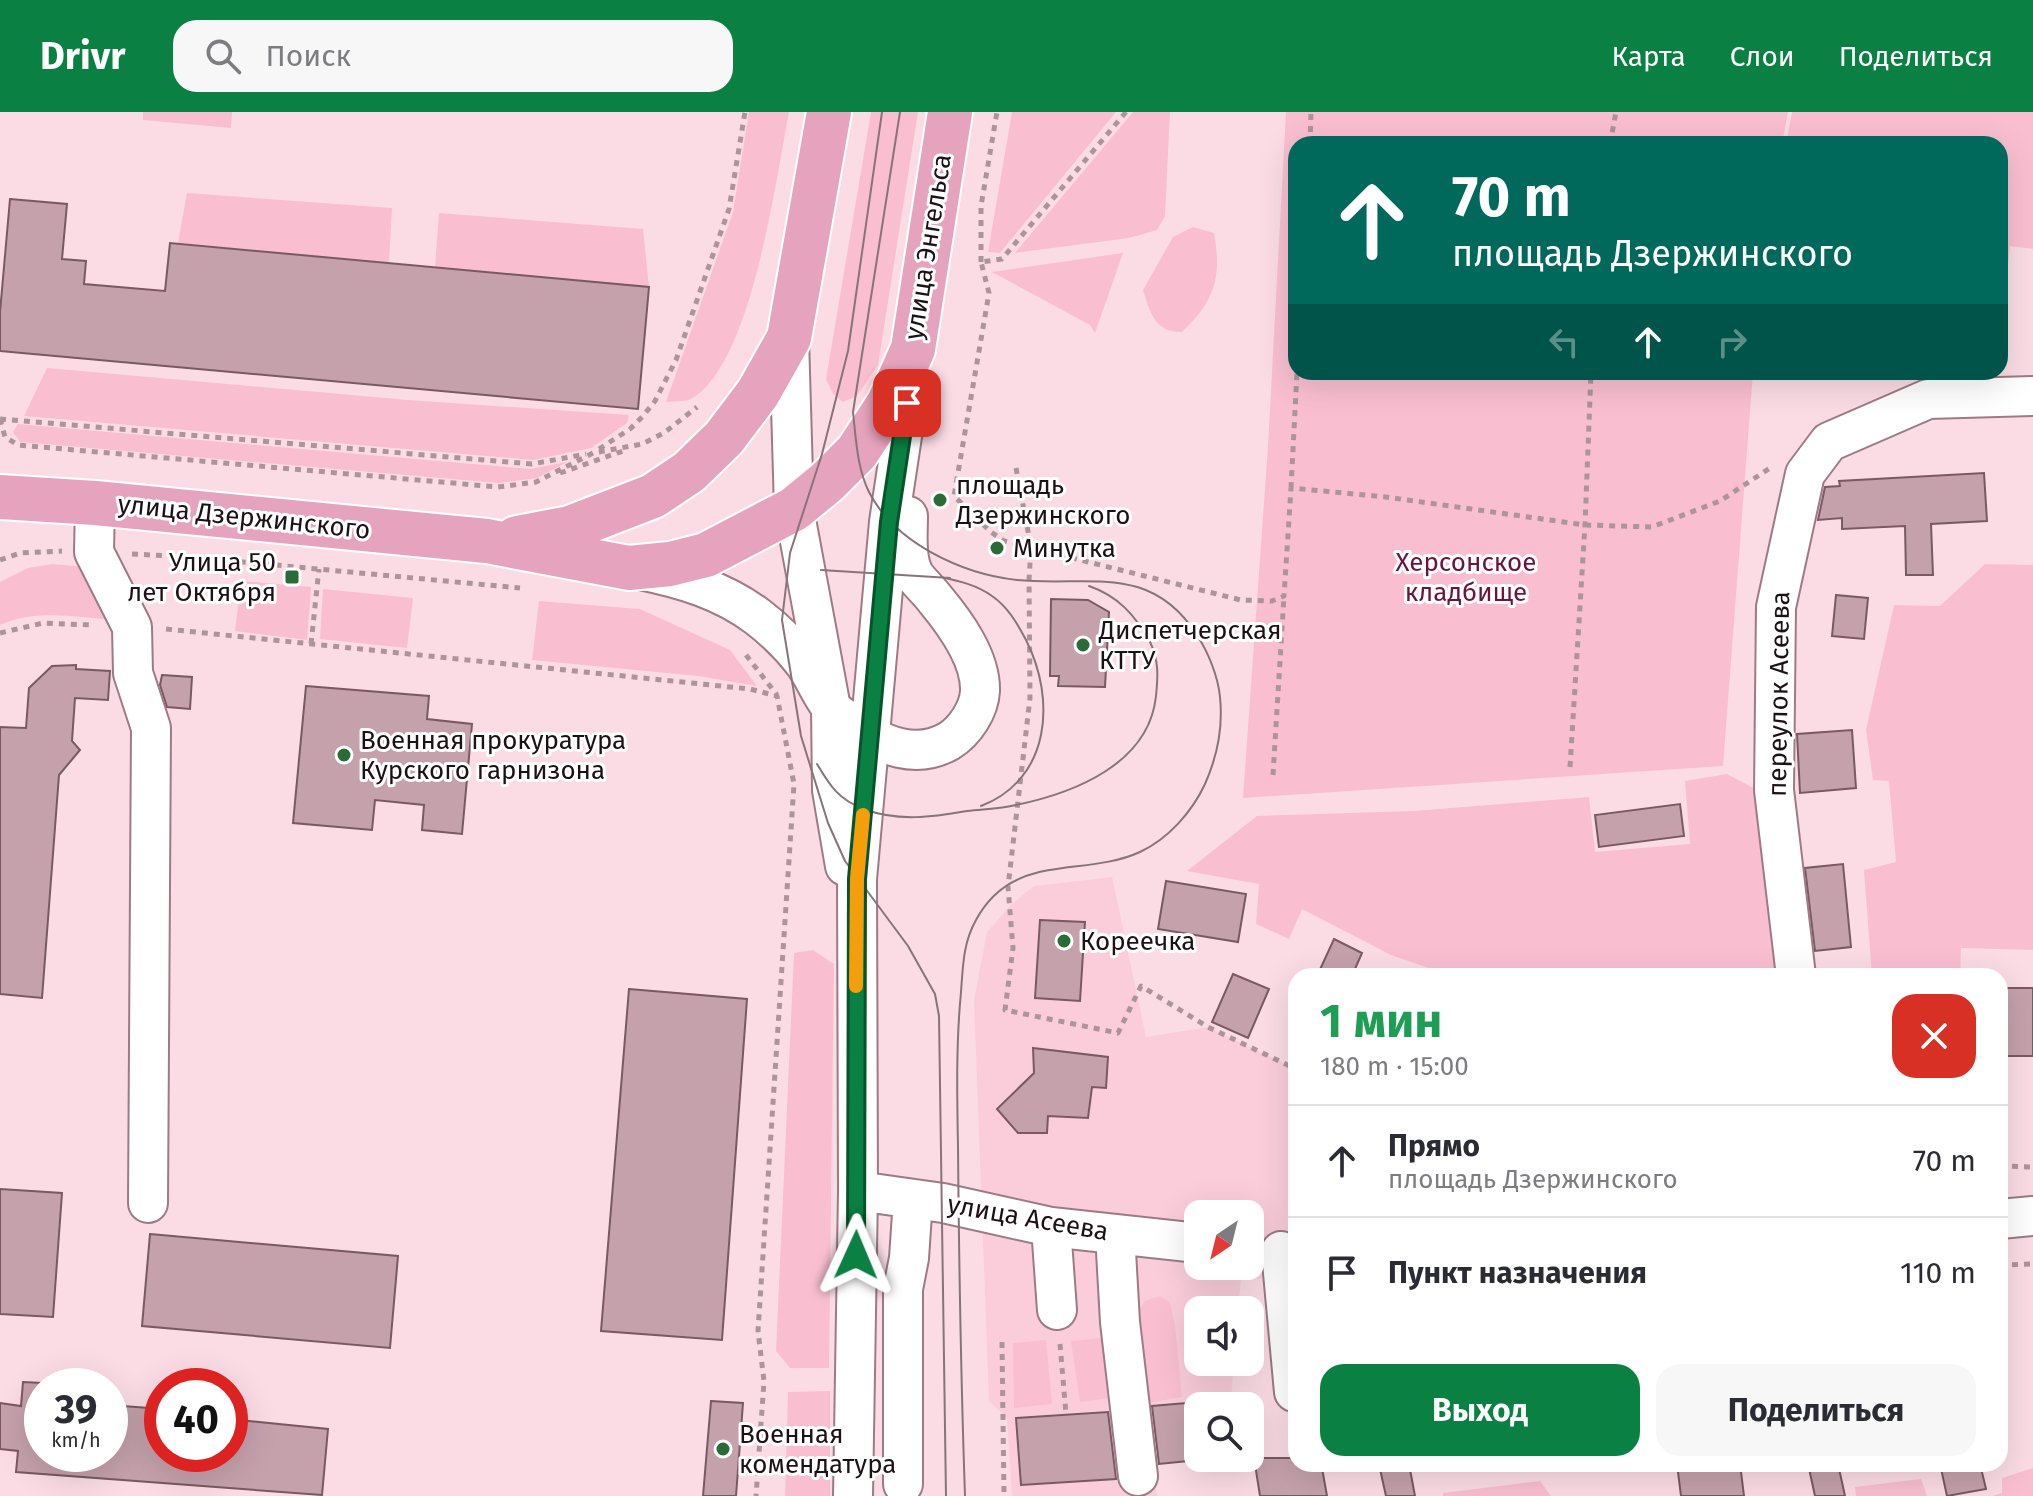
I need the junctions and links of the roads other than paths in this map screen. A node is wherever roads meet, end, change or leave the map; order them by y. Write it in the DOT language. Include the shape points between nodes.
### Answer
graph roads {
  1 [pos="829,112"];
  2 [pos="950,112"];
  3 [pos="789,338"];
  4 [pos="913,349"];
  5 [pos="2033,396"];
  6 [pos="907,403"];
  7 [pos="0,497"];
  8 [pos="95,503"];
  9 [pos="794,509"];
  10 [pos="487,541"];
  11 [pos="629,568"];
  12 [pos="831,708"];
  13 [pos="871,737"];
  14 [pos="856,938"];
  15 [pos="1795,968"];
  16 [pos="858,1191"];
  17 [pos="913,1199"];
  18 [pos="148,1203"];
  19 [pos="2033,1216"];
  20 [pos="2008,1218"];
  21 [pos="1051,1227"];
  22 [pos="1115,1234"];
  23 [pos="1184,1241"];
  24 [pos="1276,1251"];
  25 [pos="1057,1310"];
  26 [pos="1288,1345"];
  27 [pos="1138,1476"];
  28 [pos="903,1484"];
  29 [pos="853,1496"];
  1 -- 3 [label="main road"];
  2 -- 4 [label="main road, улица Энгельса"];
  3 -- 9 [label="street"];
  3 -- 10 [label="main road" via="758,393 689,472 653,496 570,528"];
  4 -- 6 [label="street"];
  4 -- 9 [label="main road, улица Энгельса" via="889,403 857,452"];
  5 -- 15 [label="street, переулок Асеева" via="1928,399 1829,442 1805,474 1776,607 1774,790"];
  6 -- 13 [label="street" via="889,522"];
  6 -- 13 [label="street" via="911,563 970,652 980,693 962,731 932,748 908,751"];
  7 -- 8 [label="main road, улица Дзержинского"];
  8 -- 10 [label="main road, улица Дзержинского"];
  8 -- 18 [label="street" via="94,552 132,627 133,673 151,728"];
  9 -- 11 [label="main road, улица Энгельса" via="706,555"];
  9 -- 12 [label="street"];
  10 -- 11 [label="main road, улица Энгельса"];
  11 -- 12 [label="street" via="701,584 759,618 805,664"];
  12 -- 13 [label="street"];
  12 -- 14 [label="street" via="832,790"];
  13 -- 14 [label="street"];
  14 -- 16 [label="street"];
  16 -- 17 [label="street, улица Асеева"];
  16 -- 29 [label="street"];
  17 -- 21 [label="street, улица Асеева"];
  17 -- 28 [label="street" via="903,1289"];
  19 -- 20 [label="street"];
  21 -- 22 [label="street, улица Асеева"];
  21 -- 25 [label="street"];
  22 -- 23 [label="street, улица Асеева"];
  22 -- 27 [label="street"];
  24 -- 26 [label="street"];
}
